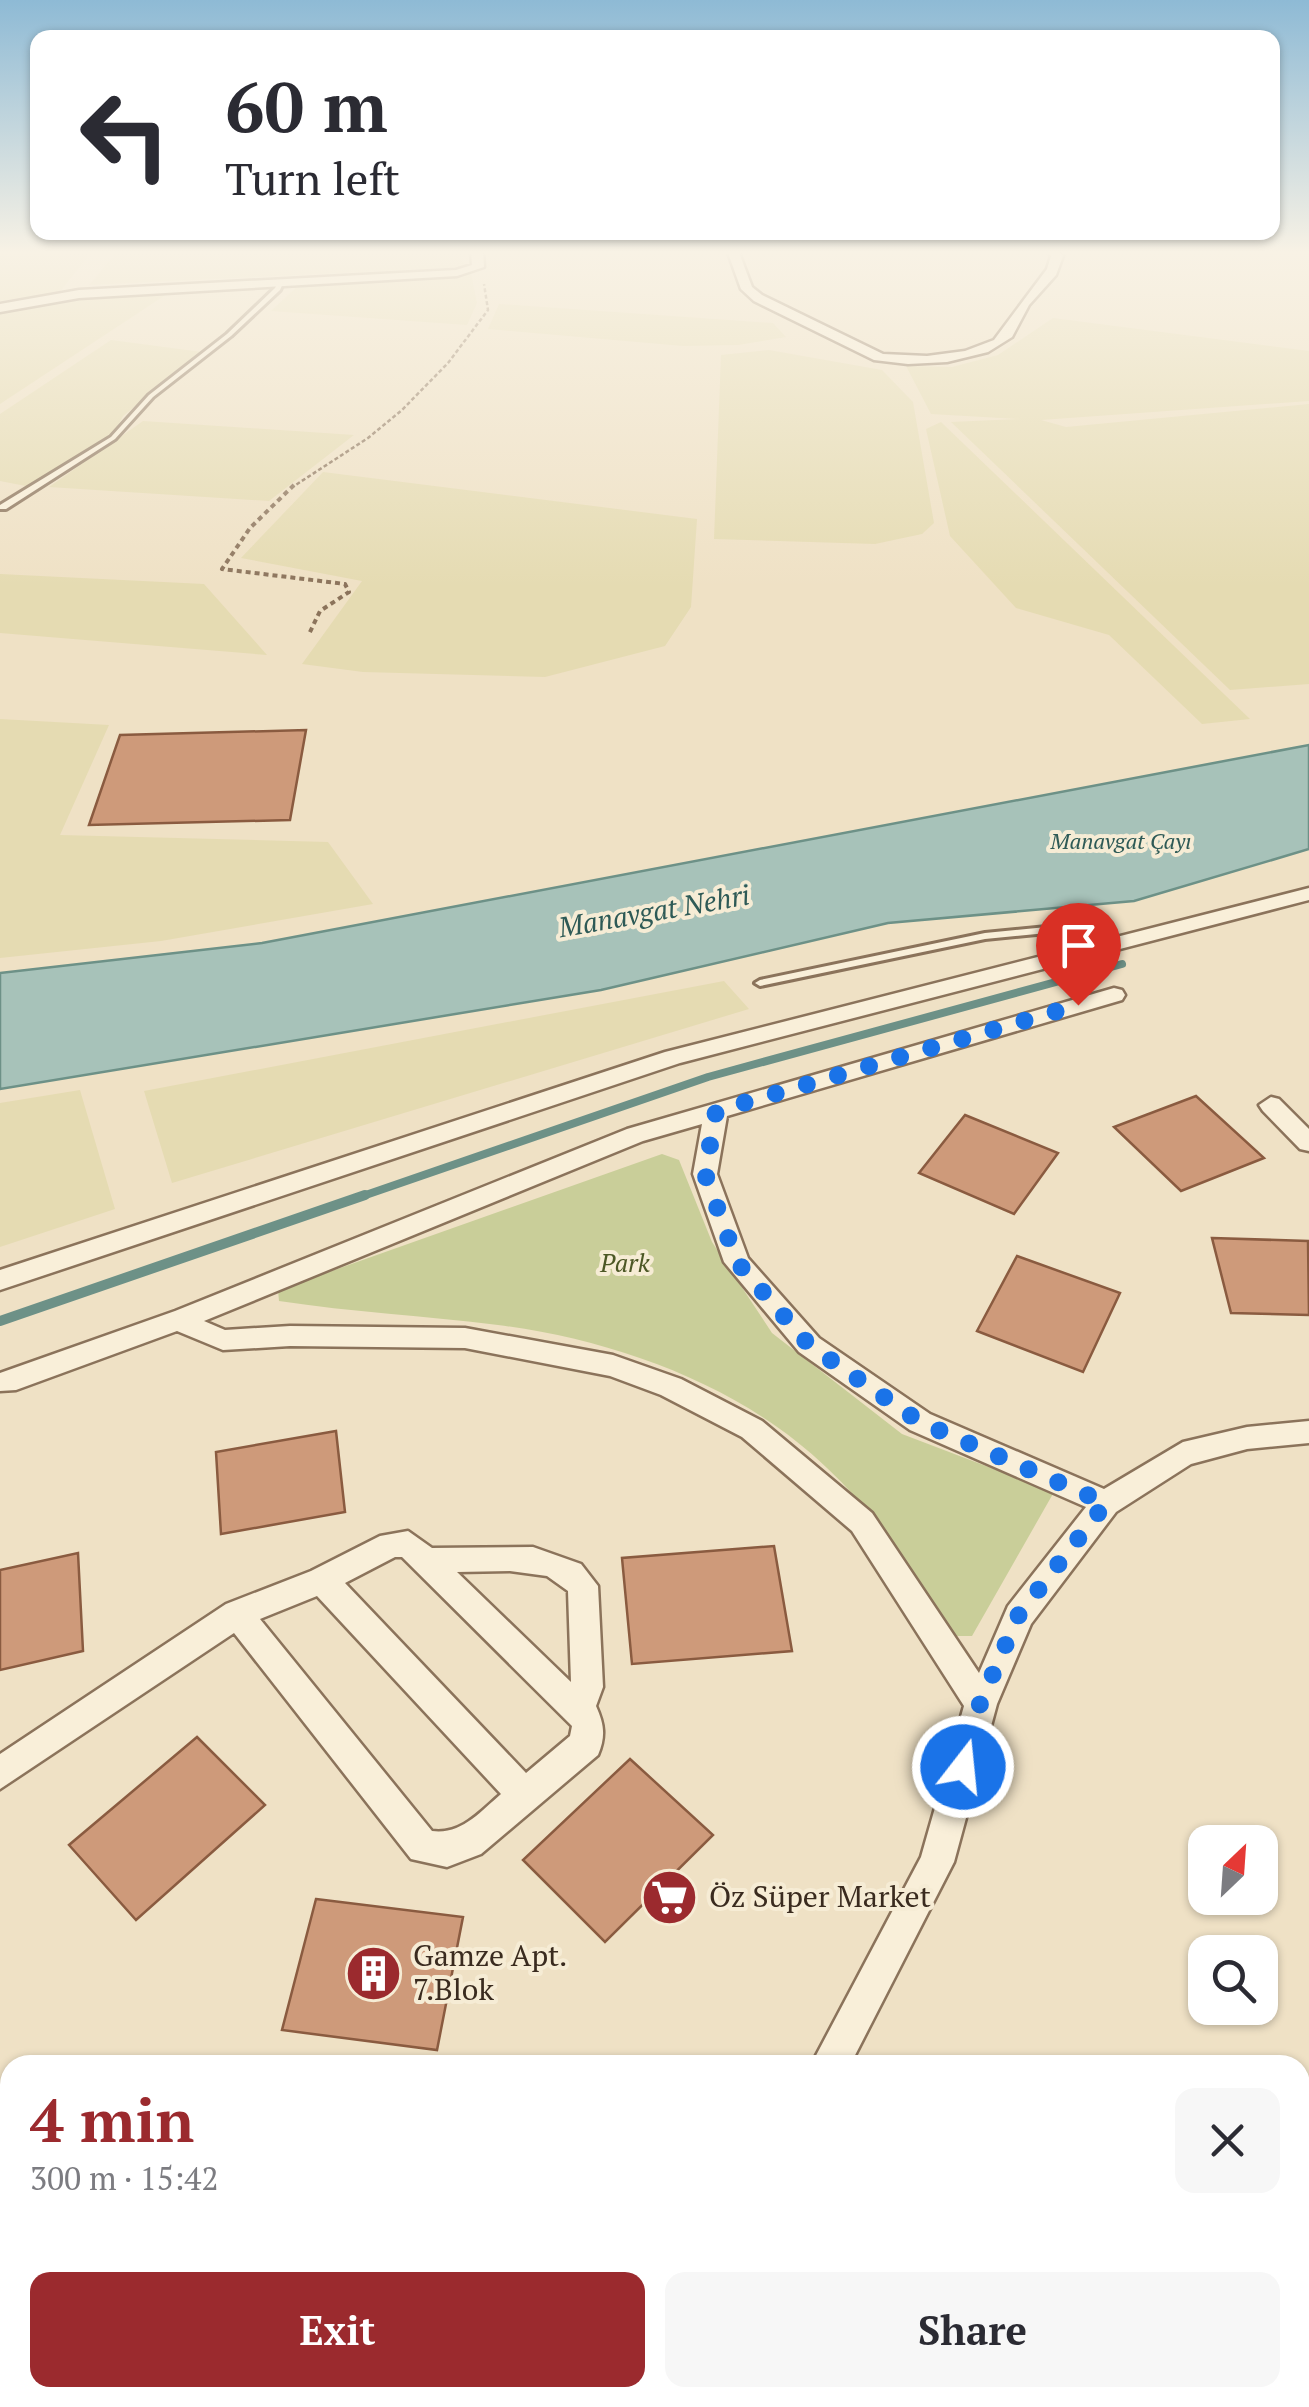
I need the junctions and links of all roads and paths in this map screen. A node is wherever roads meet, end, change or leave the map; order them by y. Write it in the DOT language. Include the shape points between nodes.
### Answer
graph roads {
  1 [pos="194,362"];
  2 [pos="449,362"];
  3 [pos="3,507"];
  4 [pos="309,634"];
  5 [pos="1309,894"];
  6 [pos="1113,944"];
  7 [pos="760,983"];
  8 [pos="1114,994"];
  9 [pos="1270,1105"];
  10 [pos="716,1111"];
  11 [pos="1309,1143"];
  12 [pos="0,1280"];
  13 [pos="184,1318"];
  14 [pos="6,1382"];
  15 [pos="1309,1432"];
  16 [pos="1106,1503"];
  17 [pos="426,1561"];
  18 [pos="322,1580"];
  19 [pos="238,1614"];
  20 [pos="980,1704"];
  21 [pos="578,1711"];
  22 [pos="0,1773"];
  23 [pos="526,1797"];
  24 [pos="835,2055"];
  1 -- 3 [label="lane" via="113,438"];
  2 -- 4 [label="path" via="366,439 313,470 234,545 222,570 310,574 345,584 349,592 320,610"];
  5 -- 6 [label="street"];
  6 -- 7 [label="lane" via="1057,928 984,936"];
  6 -- 12 [label="street" via="673,1057"];
  8 -- 10 [label="street"];
  9 -- 11 [label="street"];
  10 -- 13 [label="street" via="635,1135"];
  10 -- 16 [label="street" via="705,1174 737,1262 809,1345 920,1422"];
  13 -- 14 [label="street"];
  13 -- 20 [label="street" via="202,1334 224,1340 465,1338 613,1366 671,1387 752,1428 862,1522"];
  15 -- 16 [label="street" via="1184,1454"];
  16 -- 20 [label="street" via="1018,1616"];
  17 -- 18 [label="street" via="397,1543"];
  17 -- 21 [label="street"];
  17 -- 21 [label="street" via="498,1557 552,1564 576,1577 583,1586 587,1687"];
  18 -- 19 [label="street"];
  18 -- 23 [label="street"];
  19 -- 22 [label="street"];
  19 -- 23 [label="street" via="422,1847 458,1848"];
  20 -- 24 [label="street" via="936,1862"];
  21 -- 23 [label="street" via="588,1726 586,1744"];
}
